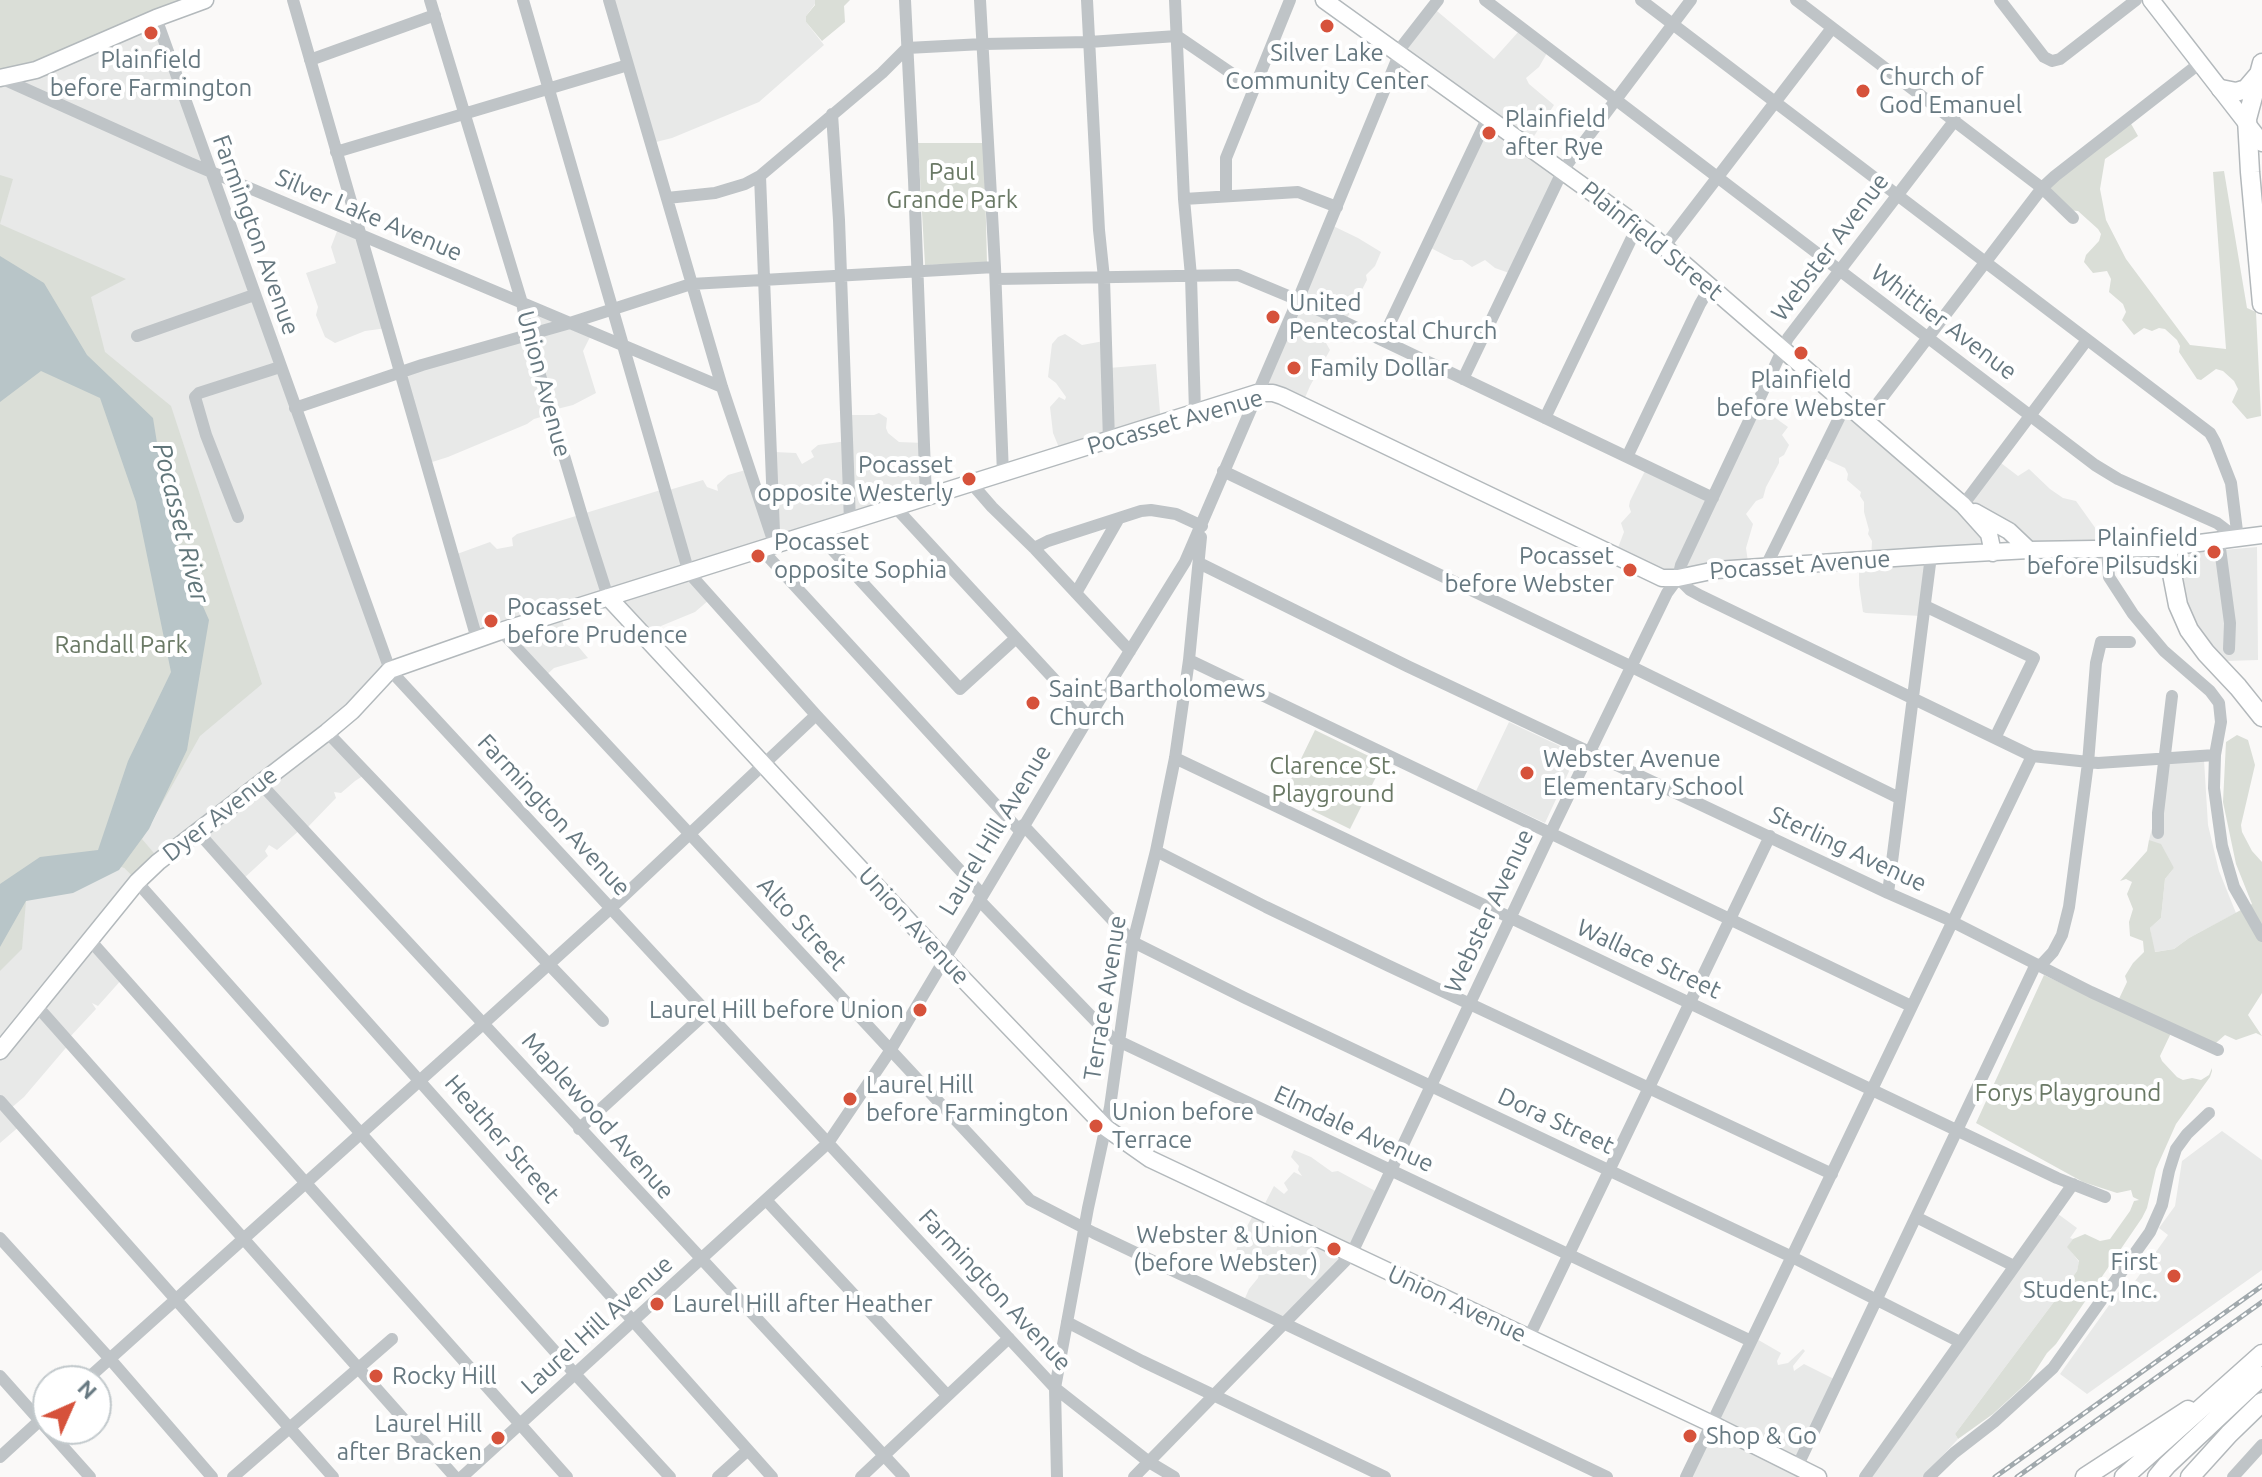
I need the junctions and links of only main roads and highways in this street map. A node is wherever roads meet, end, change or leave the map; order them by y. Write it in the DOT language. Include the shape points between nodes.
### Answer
graph roads {
  1 [pos="205,0"];
  2 [pos="1324,0"];
  3 [pos="2151,0"];
  4 [pos="2261,68"];
  5 [pos="0,78"];
  6 [pos="2221,89"];
  7 [pos="2247,123"];
  8 [pos="2262,143"];
  9 [pos="2262,304"];
  10 [pos="1963,505"];
  11 [pos="2262,535"];
  12 [pos="2167,548"];
  13 [pos="2029,550"];
  14 [pos="1993,553"];
  15 [pos="608,597"];
  16 [pos="488,635"];
  17 [pos="2262,717"];
  18 [pos="0,1051"];
  19 [pos="2262,1342"];
  20 [pos="2262,1354"];
  21 [pos="2262,1376"];
  22 [pos="2227,1385"];
  23 [pos="2262,1393"];
  24 [pos="2262,1402"];
  25 [pos="1818,1477"];
  26 [pos="2085,1477"];
  27 [pos="2124,1477"];
  28 [pos="2157,1477"];
  29 [pos="2163,1477"];
  30 [pos="2190,1477"];
  1 -- 5 [label="main road" via="36,70"];
  2 -- 10 [label="main road, Plainfield Street" via="1638,225"];
  3 -- 6 [label="main road"];
  4 -- 6 [label="highway" via="2246,89"];
  4 -- 7 [label="highway"];
  6 -- 7 [label="main road"];
  7 -- 8 [label="main road"];
  7 -- 9 [label="highway"];
  10 -- 13 [label="main road, Plainfield Street" via="2009,531"];
  10 -- 14 [label="main road, Plainfield Street" via="1989,534"];
  11 -- 12 [label="main road"];
  12 -- 13 [label="main road"];
  12 -- 17 [label="highway" via="2178,605 2189,630"];
  13 -- 14 [label="main road"];
  14 -- 15 [label="main road, Pocasset Avenue" via="1766,566 1662,578 1282,396 1257,393"];
  15 -- 16 [label="main road, Pocasset Avenue"];
  15 -- 25 [label="main road, Union Avenue" via="1106,1128 1150,1159"];
  16 -- 18 [label="main road, Dyer Avenue" via="390,670 327,732 158,862"];
  19 -- 22 [label="highway"];
  20 -- 22 [label="highway"];
  21 -- 28 [label="highway"];
  22 -- 26 [label="highway"];
  22 -- 27 [label="highway"];
  23 -- 29 [label="highway"];
  24 -- 30 [label="highway"];
}
